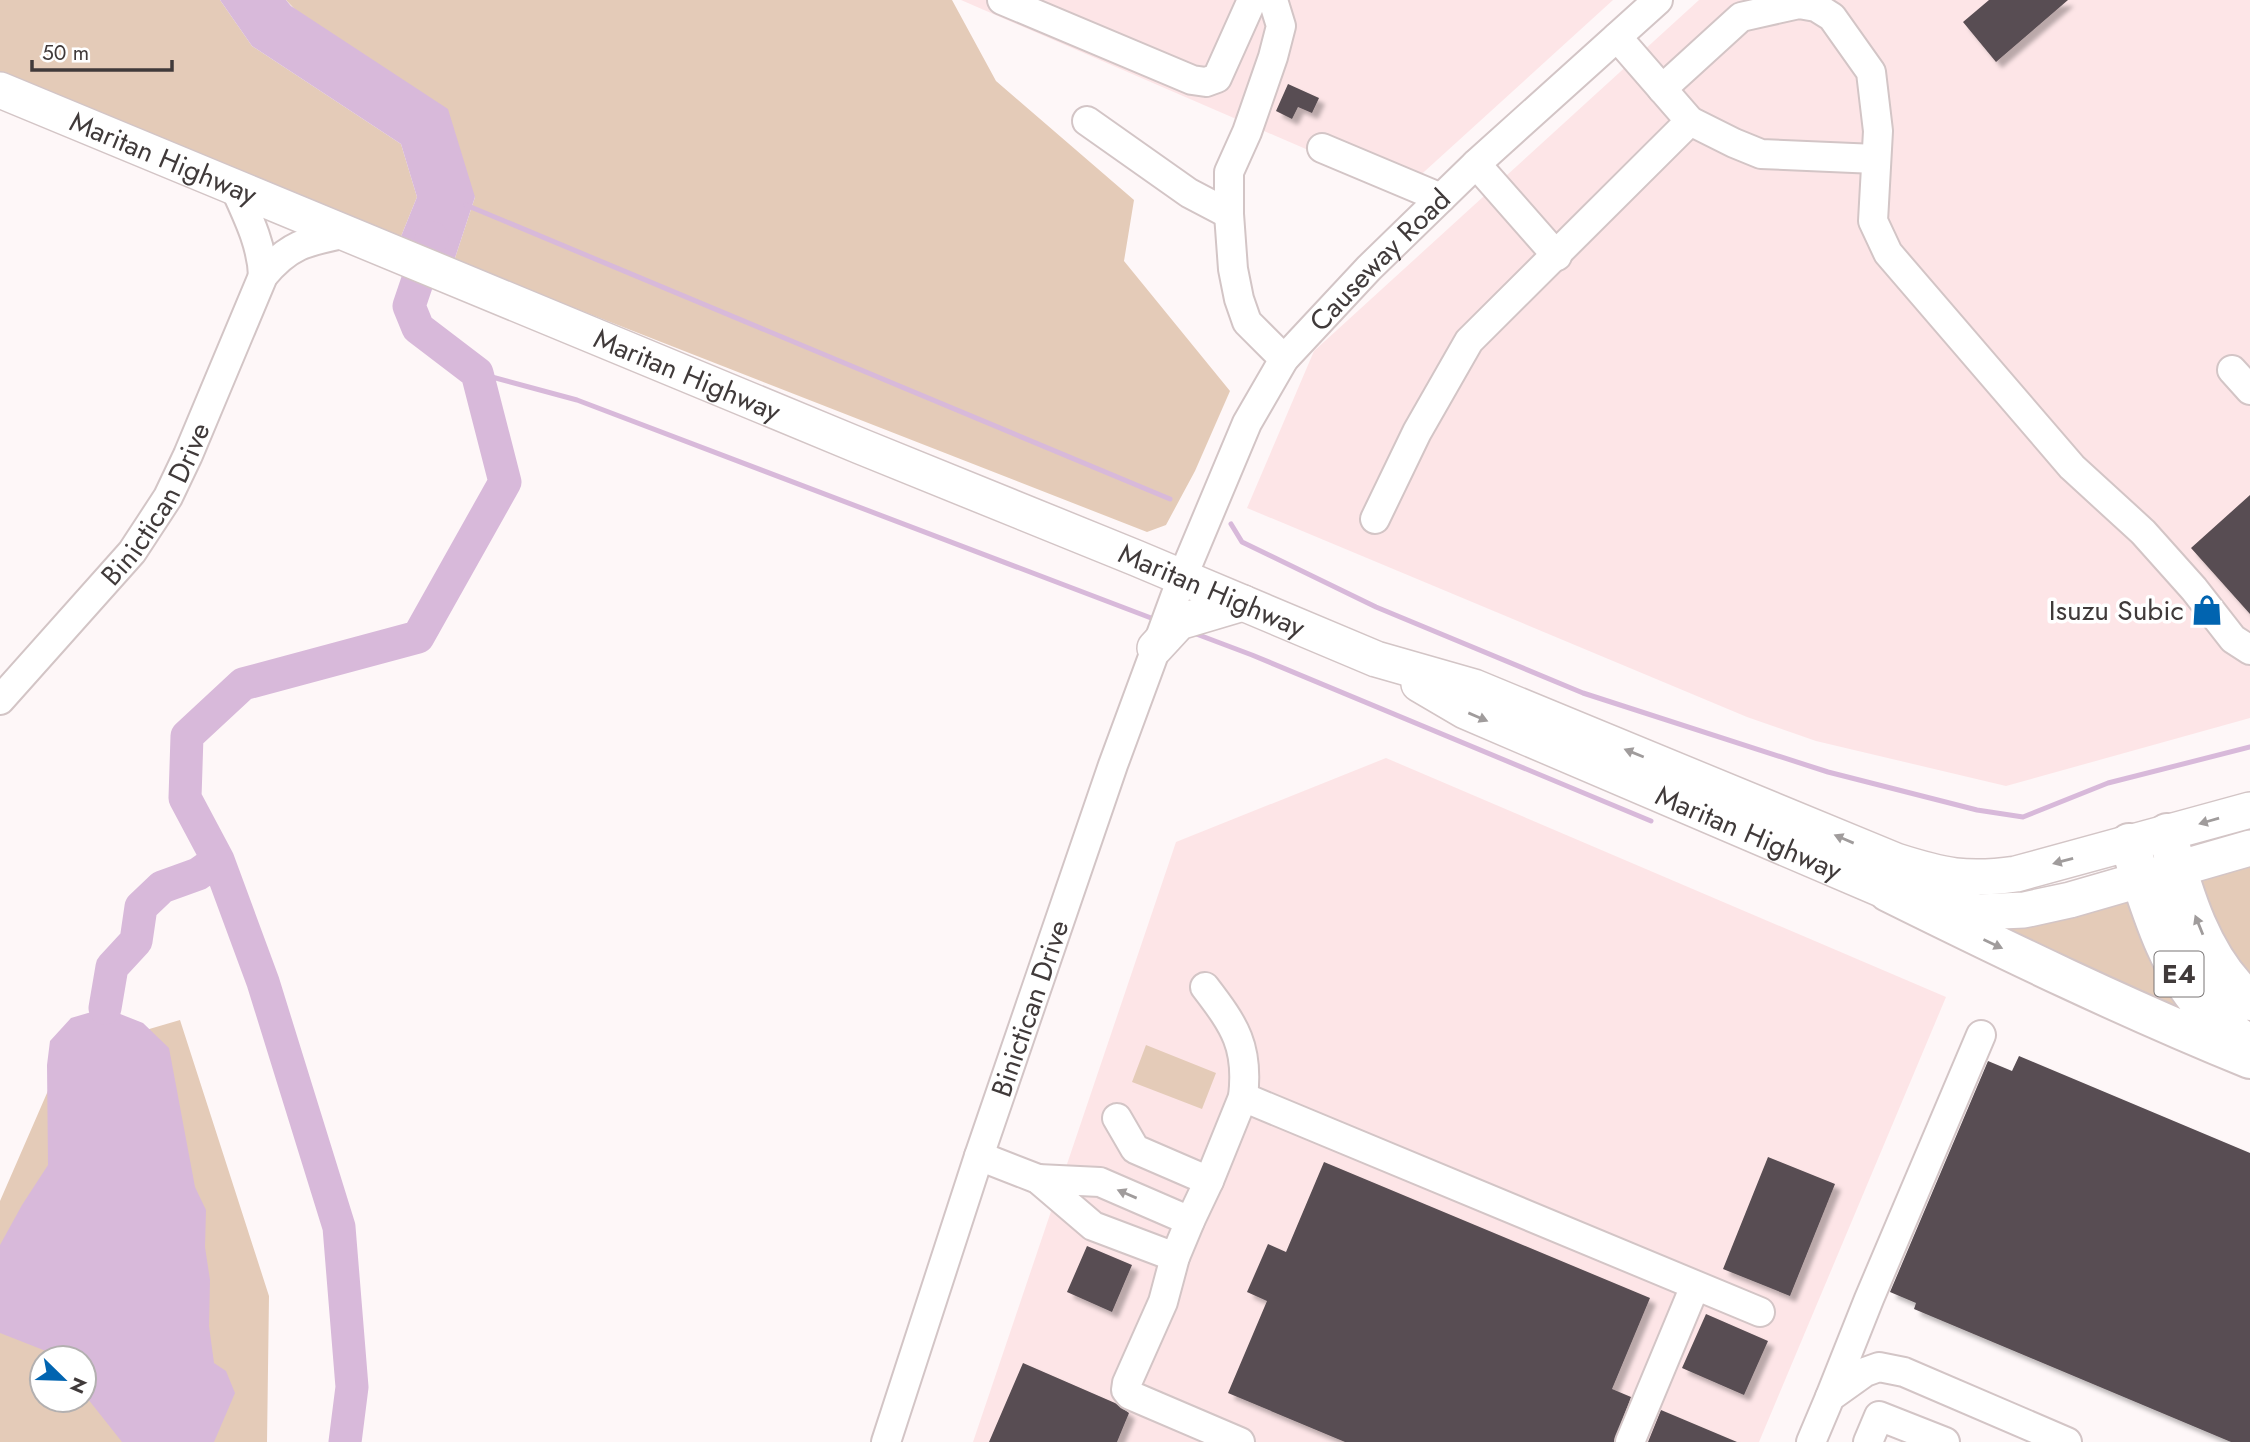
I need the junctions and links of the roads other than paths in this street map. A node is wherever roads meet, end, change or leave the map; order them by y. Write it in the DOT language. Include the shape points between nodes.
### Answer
graph roads {
  1 [pos="1002,0"];
  2 [pos="1252,0"];
  3 [pos="1273,0"];
  4 [pos="1658,0"];
  5 [pos="1617,37"];
  6 [pos="1662,89"];
  7 [pos="0,90"];
  8 [pos="1087,121"];
  9 [pos="1690,121"];
  10 [pos="1322,148"];
  11 [pos="1876,159"];
  12 [pos="1476,164"];
  13 [pos="234,186"];
  14 [pos="1441,198"];
  15 [pos="1229,214"];
  16 [pos="347,233"];
  17 [pos="1557,256"];
  18 [pos="263,276"];
  19 [pos="1284,359"];
  20 [pos="1375,519"];
  21 [pos="1182,578"];
  22 [pos="1243,603"];
  23 [pos="1156,648"];
  24 [pos="2250,650"];
  25 [pos="1376,659"];
  26 [pos="0,700"];
  27 [pos="2250,810"];
  28 [pos="2167,833"];
  29 [pos="2129,843"];
  30 [pos="2250,848"];
  31 [pos="2177,870"];
  32 [pos="2141,880"];
  33 [pos="1888,892"];
  34 [pos="1205,987"];
  35 [pos="2250,1001"];
  36 [pos="1981,1035"];
  37 [pos="2250,1045"];
  38 [pos="2250,1059"];
  39 [pos="1243,1097"];
  40 [pos="1117,1118"];
  41 [pos="979,1156"];
  42 [pos="1038,1179"];
  43 [pos="1209,1181"];
  44 [pos="1190,1221"];
  45 [pos="1175,1258"];
  46 [pos="1695,1286"];
  47 [pos="1760,1312"];
  48 [pos="1830,1397"];
  49 [pos="886,1442"];
  50 [pos="1240,1442"];
  51 [pos="1630,1442"];
  52 [pos="1811,1442"];
  53 [pos="1868,1442"];
  54 [pos="1945,1442"];
  55 [pos="2067,1442"];
  1 -- 2 [label="street" via="1206,82 1217,78"];
  3 -- 15 [label="street" via="1281,26 1247,132 1229,172"];
  4 -- 5 [label="street, Causeway Road"];
  5 -- 6 [label="street"];
  5 -- 12 [label="street, Causeway Road"];
  6 -- 9 [label="street"];
  6 -- 11 [label="street" via="1741,17 1799,4 1816,6 1832,17 1871,72 1878,131"];
  7 -- 13 [label="main road, Maritan Highway"];
  8 -- 15 [label="street" via="1189,192"];
  9 -- 11 [label="street" via="1761,154"];
  9 -- 17 [label="street"];
  10 -- 14 [label="street"];
  11 -- 24 [label="street" via="1873,221 1888,253 2073,467 2143,532 2233,639"];
  12 -- 14 [label="street, Causeway Road"];
  12 -- 17 [label="street"];
  13 -- 16 [label="main road, Maritan Highway"];
  13 -- 18 [label="street" via="263,260"];
  14 -- 19 [label="street, Causeway Road"];
  15 -- 19 [label="street" via="1233,269 1247,322"];
  16 -- 18 [label="street, Binictican Drive" via="292,248"];
  16 -- 21 [label="main road, Maritan Highway"];
  17 -- 20 [label="street" via="1469,341"];
  18 -- 26 [label="street, Binictican Drive" via="168,497 132,552"];
  19 -- 21 [label="street, Causeway Road" via="1247,423"];
  21 -- 22 [label="main road, Maritan Highway"];
  21 -- 23 [label="street, Binictican Drive"];
  22 -- 23 [label="main road" via="1179,622"];
  22 -- 25 [label="main road, Maritan Highway"];
  23 -- 41 [label="street, Binictican Drive"];
  29 -- 25 [label="main road, Maritan Highway, one-way" via="2016,874 1988,878 1941,875 1896,862 1474,687"];
  25 -- 33 [label="main road, Maritan Highway, one-way" via="1465,711"];
  27 -- 28 [label="main road, Maritan Highway, one-way"];
  28 -- 29 [label="main road, Maritan Highway"];
  28 -- 31 [label="highway, E4"];
  29 -- 32 [label="highway, E4"];
  30 -- 31 [label="main road, Maritan Highway"];
  31 -- 32 [label="main road, Maritan Highway"];
  35 -- 31 [label="highway, E4, one-way" via="2233,987 2211,955"];
  32 -- 33 [label="main road, Maritan Highway" via="2024,910 1979,912"];
  32 -- 37 [label="highway, E4" via="2183,980 2207,1011"];
  33 -- 38 [label="highway, one-way"];
  34 -- 39 [label="street" via="1239,1038 1246,1071"];
  36 -- 48 [label="street"];
  39 -- 43 [label="street"];
  39 -- 46 [label="street"];
  40 -- 43 [label="street" via="1135,1149"];
  41 -- 42 [label="street"];
  41 -- 49 [label="street, Binictican Drive"];
  44 -- 42 [label="street, one-way" via="1100,1182"];
  42 -- 45 [label="street" via="1093,1226"];
  43 -- 44 [label="street"];
  44 -- 45 [label="street"];
  45 -- 50 [label="street" via="1163,1301 1126,1390"];
  46 -- 47 [label="street"];
  46 -- 51 [label="street"];
  48 -- 52 [label="street"];
  48 -- 55 [label="street" via="1865,1372 1891,1369"];
  53 -- 54 [label="street" via="1879,1416"];
}
